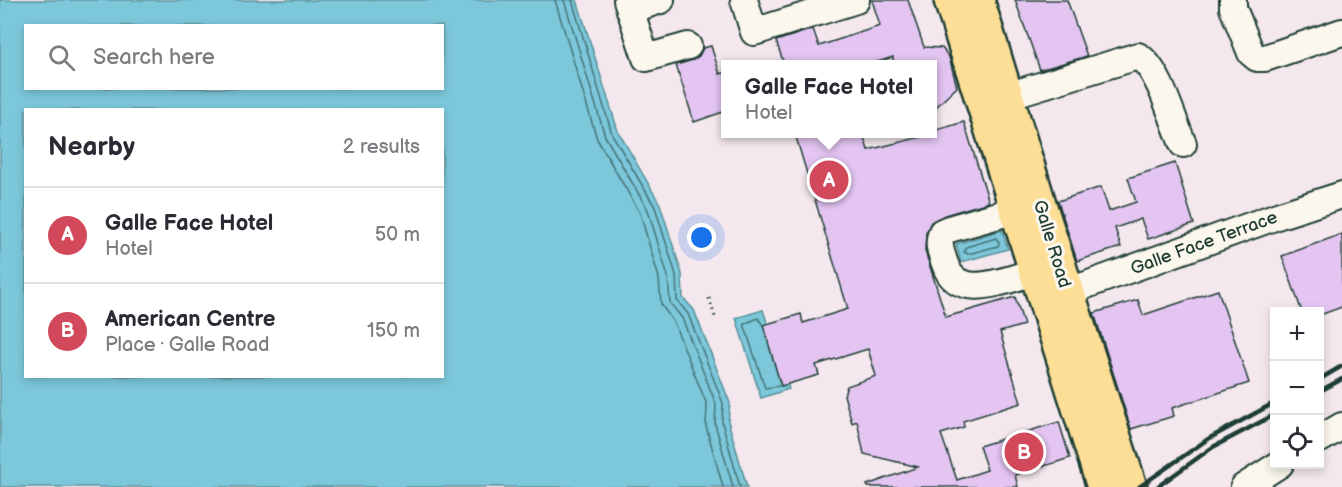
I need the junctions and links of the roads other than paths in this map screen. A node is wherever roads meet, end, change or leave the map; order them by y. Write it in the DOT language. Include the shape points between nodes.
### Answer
graph roads {
  1 [pos="661,0"];
  2 [pos="744,0"];
  3 [pos="856,0"];
  4 [pos="951,0"];
  5 [pos="977,0"];
  6 [pos="1233,0"];
  7 [pos="629,5"];
  8 [pos="1342,32"];
  9 [pos="688,46"];
  10 [pos="1007,96"];
  11 [pos="1182,144"];
  12 [pos="1342,195"];
  13 [pos="1016,210"];
  14 [pos="1035,272"];
  15 [pos="1067,292"];
  16 [pos="1342,426"];
  17 [pos="1324,437"];
  18 [pos="1273,469"];
  19 [pos="1115,483"];
  20 [pos="1244,487"];
  1 -- 7 [label="street"];
  2 -- 3 [label="street" via="754,32"];
  4 -- 13 [label="highway, Galle Road"];
  5 -- 10 [label="highway, Galle Road"];
  6 -- 8 [label="street" via="1251,53 1257,58"];
  7 -- 9 [label="street" via="646,58"];
  10 -- 11 [label="street" via="1138,56 1147,61"];
  10 -- 15 [label="highway, Galle Road"];
  12 -- 15 [label="street, Galle Face Terrace"];
  13 -- 14 [label="highway, Galle Road"];
  13 -- 14 [label="street" via="949,229 942,232 938,242 949,276 965,286"];
  14 -- 19 [label="highway, Galle Road"];
  15 -- 19 [label="highway, Galle Road"];
  16 -- 17 [label="street"];
  18 -- 20 [label="street"];
}
